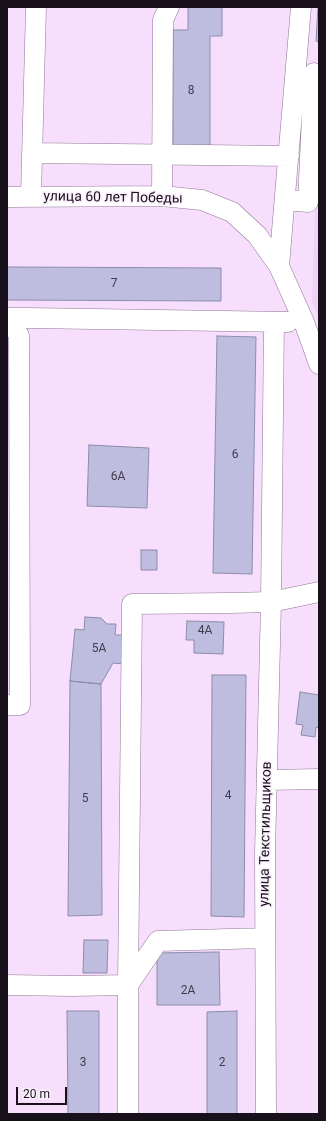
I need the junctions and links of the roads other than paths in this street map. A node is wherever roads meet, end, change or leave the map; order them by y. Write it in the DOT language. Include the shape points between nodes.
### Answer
graph roads {
  1 [pos="36,7"];
  2 [pos="168,7"];
  3 [pos="301,7"];
  4 [pos="314,72"];
  5 [pos="32,153"];
  6 [pos="162,154"];
  7 [pos="289,156"];
  8 [pos="7,196"];
  9 [pos="31,196"];
  10 [pos="162,196"];
  11 [pos="285,200"];
  12 [pos="279,266"];
  13 [pos="8,318"];
  14 [pos="274,322"];
  15 [pos="304,322"];
  16 [pos="319,364"];
  17 [pos="319,592"];
  18 [pos="271,602"];
  19 [pos="7,704"];
  20 [pos="319,779"];
  21 [pos="267,780"];
  22 [pos="265,938"];
  23 [pos="128,985"];
  24 [pos="7,986"];
  25 [pos="128,1114"];
  26 [pos="266,1114"];
  1 -- 5 [label="street"];
  2 -- 6 [label="street" via="163,20"];
  3 -- 7 [label="street"];
  4 -- 11 [label="street" via="308,202"];
  5 -- 6 [label="street"];
  5 -- 9 [label="street"];
  6 -- 7 [label="street"];
  6 -- 10 [label="street"];
  7 -- 11 [label="street"];
  8 -- 9 [label="street, улица 60 лет Победы"];
  9 -- 10 [label="street, улица 60 лет Победы"];
  10 -- 12 [label="street, улица 60 лет Победы" via="202,200 232,212 257,235"];
  11 -- 12 [label="street"];
  12 -- 15 [label="street, улица 60 лет Победы"];
  13 -- 14 [label="street"];
  13 -- 19 [label="street" via="19,336 20,705"];
  14 -- 15 [label="street"];
  14 -- 18 [label="street, улица Текстильщиков"];
  15 -- 16 [label="street, улица 60 лет Победы"];
  17 -- 18 [label="street"];
  18 -- 21 [label="street, улица Текстильщиков"];
  18 -- 23 [label="street" via="132,604"];
  20 -- 21 [label="street"];
  21 -- 22 [label="street, улица Текстильщиков"];
  22 -- 23 [label="street" via="158,941"];
  22 -- 26 [label="street, улица Текстильщиков"];
  23 -- 24 [label="street"];
  23 -- 25 [label="street"];
}
